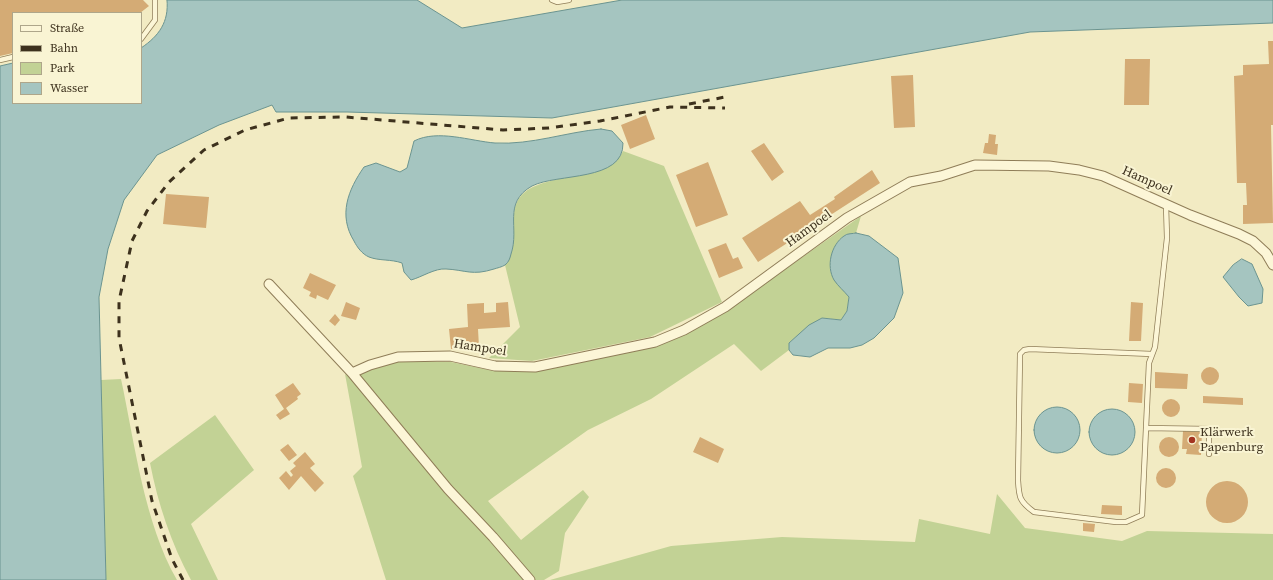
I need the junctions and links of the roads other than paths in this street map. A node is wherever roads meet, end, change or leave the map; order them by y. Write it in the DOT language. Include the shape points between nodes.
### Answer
graph roads {
  1 [pos="155,0"];
  2 [pos="552,0"];
  3 [pos="569,0"];
  4 [pos="142,38"];
  5 [pos="12,57"];
  6 [pos="0,60"];
  7 [pos="1166,204"];
  8 [pos="1273,265"];
  9 [pos="269,284"];
  10 [pos="1152,354"];
  11 [pos="352,373"];
  12 [pos="1146,428"];
  13 [pos="1209,454"];
  14 [pos="530,580"];
  1 -- 4 [label="lane" via="155,20"];
  2 -- 3 [label="lane"];
  5 -- 6 [label="lane"];
  7 -- 8 [label="street, Hampoel" via="1253,241 1266,253"];
  7 -- 10 [label="lane" via="1167,238 1155,347"];
  7 -- 11 [label="street, Hampoel" via="1122,184 1079,170 1049,166 976,165 910,182 847,218 725,307 684,330 655,342 535,367 494,366 450,356 398,357"];
  9 -- 11 [label="street"];
  10 -- 12 [label="lane" via="1149,363"];
  10 -- 12 [label="lane" via="1030,349 1020,354 1019,496 1034,512 1126,522 1142,515"];
  11 -- 14 [label="street" via="448,489"];
  12 -- 13 [label="lane" via="1209,429"];
}
